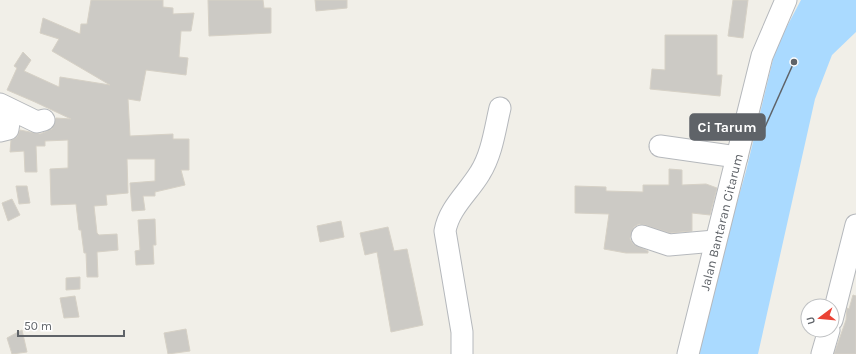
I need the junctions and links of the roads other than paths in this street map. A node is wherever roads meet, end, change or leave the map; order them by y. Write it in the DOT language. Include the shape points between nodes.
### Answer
graph roads {
  1 [pos="786,0"];
  2 [pos="5,107"];
  3 [pos="500,108"];
  4 [pos="44,120"];
  5 [pos="0,131"];
  6 [pos="660,146"];
  7 [pos="737,158"];
  8 [pos="856,225"];
  9 [pos="642,236"];
  10 [pos="715,241"];
  11 [pos="838,298"];
  12 [pos="827,338"];
  13 [pos="462,354"];
  14 [pos="688,354"];
  15 [pos="822,354"];
  1 -- 7 [label="street, Jalan Bantaran Citarum" via="762,56"];
  2 -- 4 [label="street" via="36,122"];
  2 -- 5 [label="street" via="8,129"];
  3 -- 13 [label="street" via="492,144 481,172 448,217 445,231 462,332"];
  6 -- 7 [label="street"];
  7 -- 10 [label="street, Jalan Bantaran Citarum"];
  8 -- 11 [label="street"];
  9 -- 10 [label="street" via="669,245"];
  10 -- 14 [label="street, Jalan Bantaran Citarum"];
  12 -- 15 [label="street"];
}
